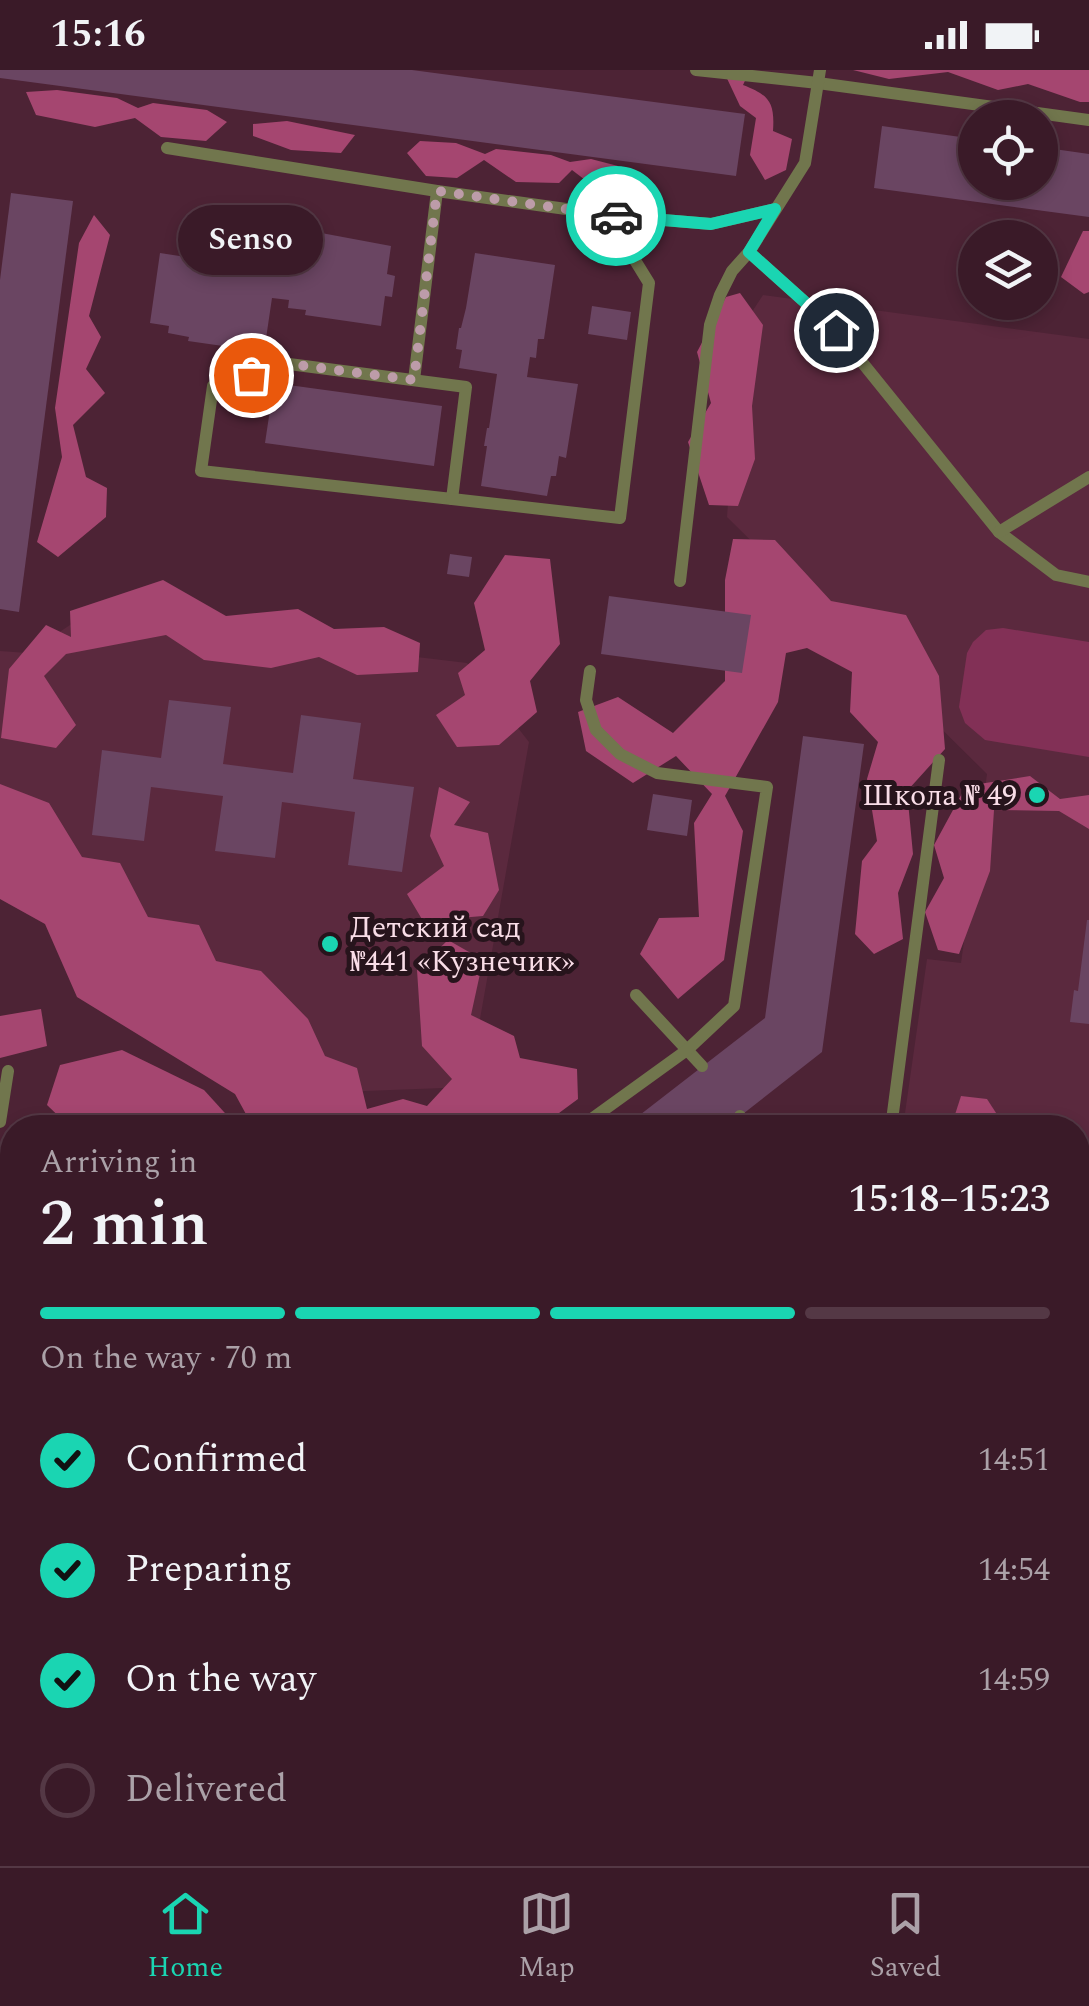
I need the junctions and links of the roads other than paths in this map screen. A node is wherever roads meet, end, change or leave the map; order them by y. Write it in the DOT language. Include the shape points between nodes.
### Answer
graph roads {
  1 [pos="696,70"];
  2 [pos="818,77"];
  3 [pos="1089,120"];
  4 [pos="167,148"];
  5 [pos="437,191"];
  6 [pos="775,209"];
  7 [pos="607,216"];
  8 [pos="749,252"];
  9 [pos="414,380"];
  10 [pos="1089,477"];
  11 [pos="452,499"];
  12 [pos="999,532"];
  13 [pos="680,581"];
  14 [pos="1089,582"];
  15 [pos="590,671"];
  16 [pos="939,760"];
  17 [pos="636,994"];
  18 [pos="687,1050"];
  19 [pos="702,1066"];
  20 [pos="8,1071"];
  21 [pos="1,1115"];
  22 [pos="596,1115"];
  23 [pos="893,1115"];
  1 -- 2 [label="lane"];
  2 -- 3 [label="lane"];
  2 -- 6 [label="lane" via="805,163"];
  4 -- 5 [label="lane"];
  5 -- 7 [label="lane"];
  5 -- 9 [label="lane"];
  6 -- 7 [label="lane" via="711,224"];
  6 -- 8 [label="lane"];
  7 -- 11 [label="lane" via="650,283 620,518"];
  8 -- 12 [label="lane" via="836,330"];
  8 -- 13 [label="lane" via="732,271 710,326"];
  9 -- 11 [label="lane" via="466,387"];
  9 -- 11 [label="lane" via="289,364 213,386 201,471"];
  10 -- 12 [label="lane"];
  12 -- 14 [label="lane" via="1056,576"];
  15 -- 18 [label="lane" via="586,700 596,730 620,754 658,773 767,787 734,1006"];
  16 -- 23 [label="lane"];
  17 -- 18 [label="lane"];
  18 -- 19 [label="lane"];
  18 -- 22 [label="lane"];
  20 -- 21 [label="lane"];
}
